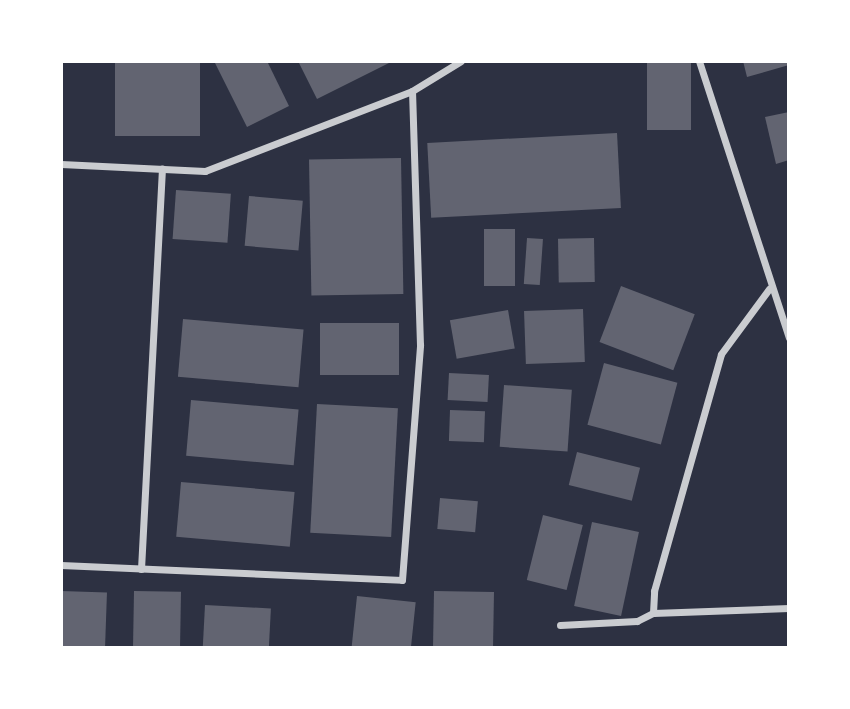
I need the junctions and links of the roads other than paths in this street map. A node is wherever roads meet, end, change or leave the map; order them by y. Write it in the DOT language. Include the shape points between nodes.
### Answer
graph roads {
  1 [pos="461,61"];
  2 [pos="699,61"];
  3 [pos="412,91"];
  4 [pos="61,164"];
  5 [pos="162,169"];
  6 [pos="769,289"];
  7 [pos="789,338"];
  8 [pos="61,565"];
  9 [pos="141,569"];
  10 [pos="789,608"];
  11 [pos="653,613"];
  12 [pos="560,625"];
  1 -- 3 [label="street"];
  2 -- 6 [label="street" via="742,186"];
  3 -- 5 [label="street" via="205,171"];
  3 -- 9 [label="street" via="420,345 402,580"];
  4 -- 5 [label="street"];
  5 -- 9 [label="street"];
  6 -- 7 [label="street"];
  6 -- 11 [label="street" via="721,354 654,592"];
  8 -- 9 [label="street"];
  10 -- 11 [label="street"];
  11 -- 12 [label="street" via="637,621"];
}
